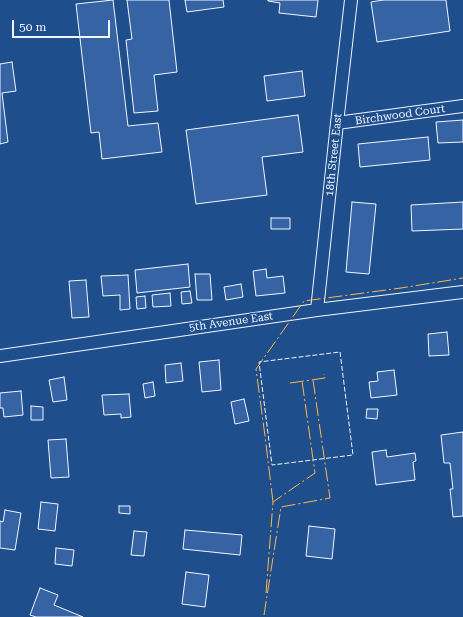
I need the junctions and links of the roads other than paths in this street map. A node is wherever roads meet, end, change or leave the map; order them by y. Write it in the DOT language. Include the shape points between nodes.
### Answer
graph roads {
  1 [pos="351,0"];
  2 [pos="463,106"];
  3 [pos="337,123"];
  4 [pos="463,292"];
  5 [pos="317,310"];
  6 [pos="0,356"];
  1 -- 3 [label="street, 18th Street East"];
  2 -- 3 [label="street, Birchwood Court"];
  3 -- 5 [label="street, 18th Street East"];
  4 -- 5 [label="street, 5th Avenue East"];
  5 -- 6 [label="street, 5th Avenue East"];
}
